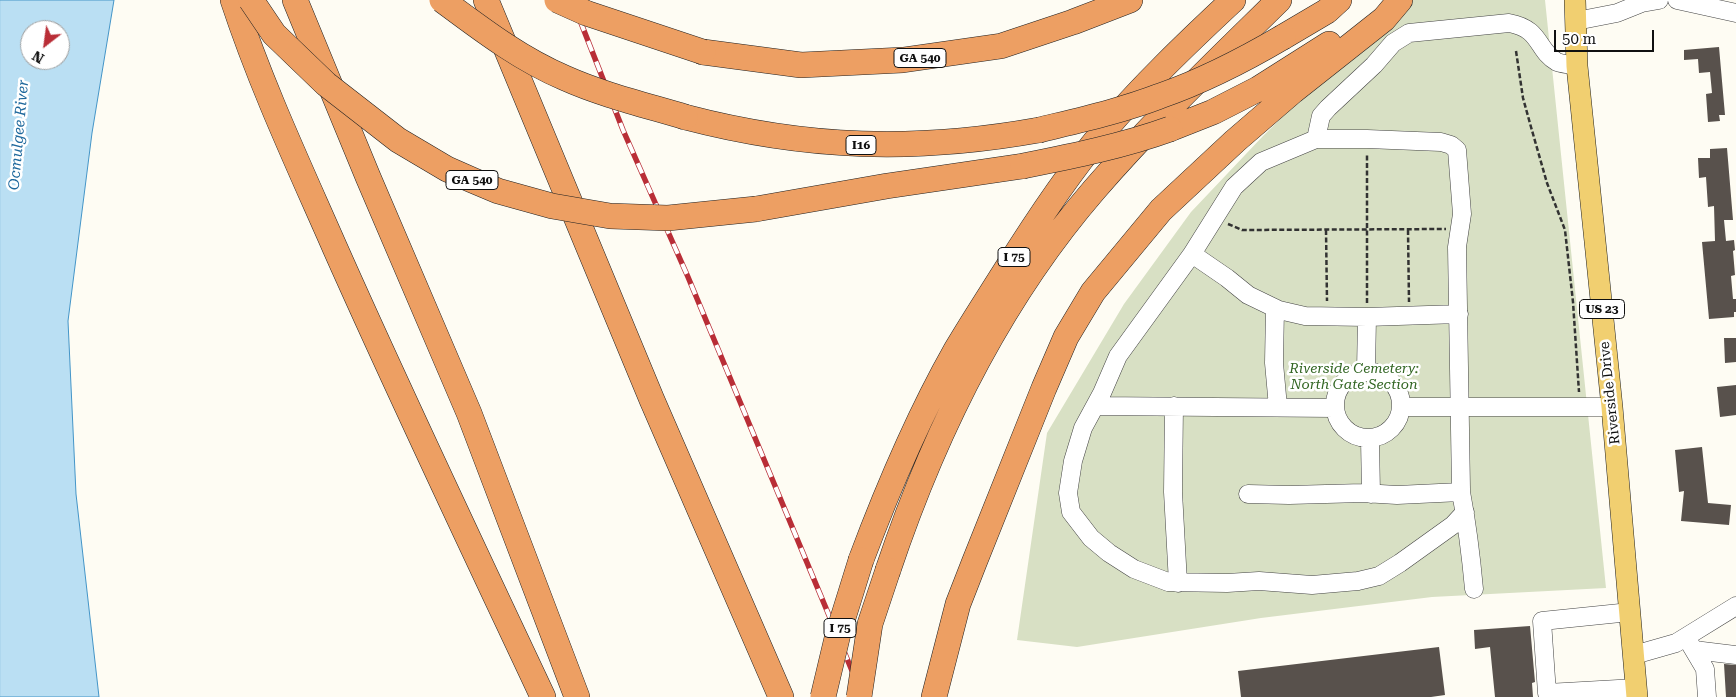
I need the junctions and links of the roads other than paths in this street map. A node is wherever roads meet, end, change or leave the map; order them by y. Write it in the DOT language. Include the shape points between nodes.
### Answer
graph roads {
  1 [pos="233,0"];
  2 [pos="251,0"];
  3 [pos="295,0"];
  4 [pos="442,0"];
  5 [pos="486,0"];
  6 [pos="557,0"];
  7 [pos="1130,0"];
  8 [pos="1233,0"];
  9 [pos="1279,0"];
  10 [pos="1339,0"];
  11 [pos="1399,0"];
  12 [pos="1659,0"];
  13 [pos="1677,0"];
  14 [pos="1576,10"];
  15 [pos="1736,13"];
  16 [pos="1577,66"];
  17 [pos="1316,140"];
  18 [pos="1192,254"];
  19 [pos="1276,308"];
  20 [pos="1459,314"];
  21 [pos="1367,317"];
  22 [pos="1366,372"];
  23 [pos="1094,406"];
  24 [pos="1174,406"];
  25 [pos="1278,407"];
  26 [pos="1402,407"];
  27 [pos="1612,407"];
  28 [pos="1335,408"];
  29 [pos="1460,408"];
  30 [pos="1370,439"];
  31 [pos="1462,492"];
  32 [pos="1248,494"];
  33 [pos="1372,494"];
  34 [pos="1465,512"];
  35 [pos="1178,583"];
  36 [pos="1474,589"];
  37 [pos="1736,606"];
  38 [pos="1630,612"];
  39 [pos="1690,644"];
  40 [pos="1634,655"];
  41 [pos="1736,655"];
  42 [pos="1637,693"];
  43 [pos="1547,695"];
  44 [pos="543,697"];
  45 [pos="577,697"];
  46 [pos="781,697"];
  47 [pos="823,697"];
  48 [pos="859,697"];
  49 [pos="934,697"];
  50 [pos="1707,697"];
  1 -- 44 [label="highway" via="284,132 382,354"];
  2 -- 11 [label="highway, GA 540, bridge" via="274,34 326,84 398,140 447,168 498,191 552,206 610,216 668,218 756,210 1023,166 1153,135 1213,112 1258,88"];
  3 -- 45 [label="highway" via="469,413"];
  4 -- 10 [label="highway, I16, bridge" via="516,53 593,90 753,133 858,145 966,141 1039,130 1104,114 1160,96 1220,71 1327,11"];
  5 -- 46 [label="highway" via="652,400"];
  6 -- 7 [label="highway, GA 540, bridge" via="586,13 703,52 801,65 904,60 1001,46"];
  8 -- 47 [label="highway, I 75, bridge" via="1161,70 1076,165 1027,235 961,342 894,474 861,560"];
  9 -- 48 [label="highway, I 75, bridge" via="1160,118 1094,190 1036,267 985,348 921,479 888,570 870,624"];
  11 -- 49 [label="highway" via="1384,19 1293,91 1161,210 1093,292 1066,337 974,563 958,604"];
  12 -- 14 [label="street" via="1617,13"];
  13 -- 15 [label="street"];
  14 -- 16 [label="main road, Riverside Drive / US 23"];
  16 -- 17 [label="street" via="1558,62 1521,25 1409,33 1393,43 1321,116"];
  16 -- 27 [label="main road, Riverside Drive / US 23"];
  17 -- 18 [label="street" via="1261,162 1234,187"];
  17 -- 20 [label="street" via="1441,142 1457,150 1462,204 1458,246"];
  18 -- 19 [label="street" via="1248,295"];
  18 -- 23 [label="street" via="1118,356"];
  19 -- 21 [label="street" via="1305,316"];
  19 -- 25 [label="street" via="1274,363"];
  20 -- 21 [label="street"];
  20 -- 29 [label="street"];
  21 -- 22 [label="street"];
  22 -- 26 [label="street" via="1388,378 1401,396"];
  22 -- 28 [label="street" via="1347,379 1340,387"];
  23 -- 24 [label="street"];
  23 -- 35 [label="street" via="1072,461 1068,493 1071,512 1091,538 1109,553 1134,569"];
  24 -- 25 [label="street"];
  24 -- 35 [label="street"];
  25 -- 28 [label="street"];
  26 -- 29 [label="street"];
  26 -- 30 [label="street" via="1395,425"];
  27 -- 29 [label="street"];
  27 -- 38 [label="main road, Riverside Drive / US 23"];
  28 -- 30 [label="street" via="1342,426 1350,433"];
  29 -- 31 [label="street"];
  30 -- 33 [label="street"];
  31 -- 33 [label="street"];
  31 -- 34 [label="street"];
  32 -- 33 [label="street"];
  34 -- 35 [label="street" via="1453,525 1379,576 1342,584"];
  34 -- 36 [label="street"];
  37 -- 39 [label="street"];
  38 -- 40 [label="main road, Riverside Drive / US 23"];
  38 -- 43 [label="street" via="1542,621"];
  39 -- 40 [label="street" via="1676,643"];
  39 -- 41 [label="street"];
  39 -- 50 [label="street" via="1705,669"];
  40 -- 42 [label="main road, Riverside Drive / US 23"];
  42 -- 43 [label="street"];
}
